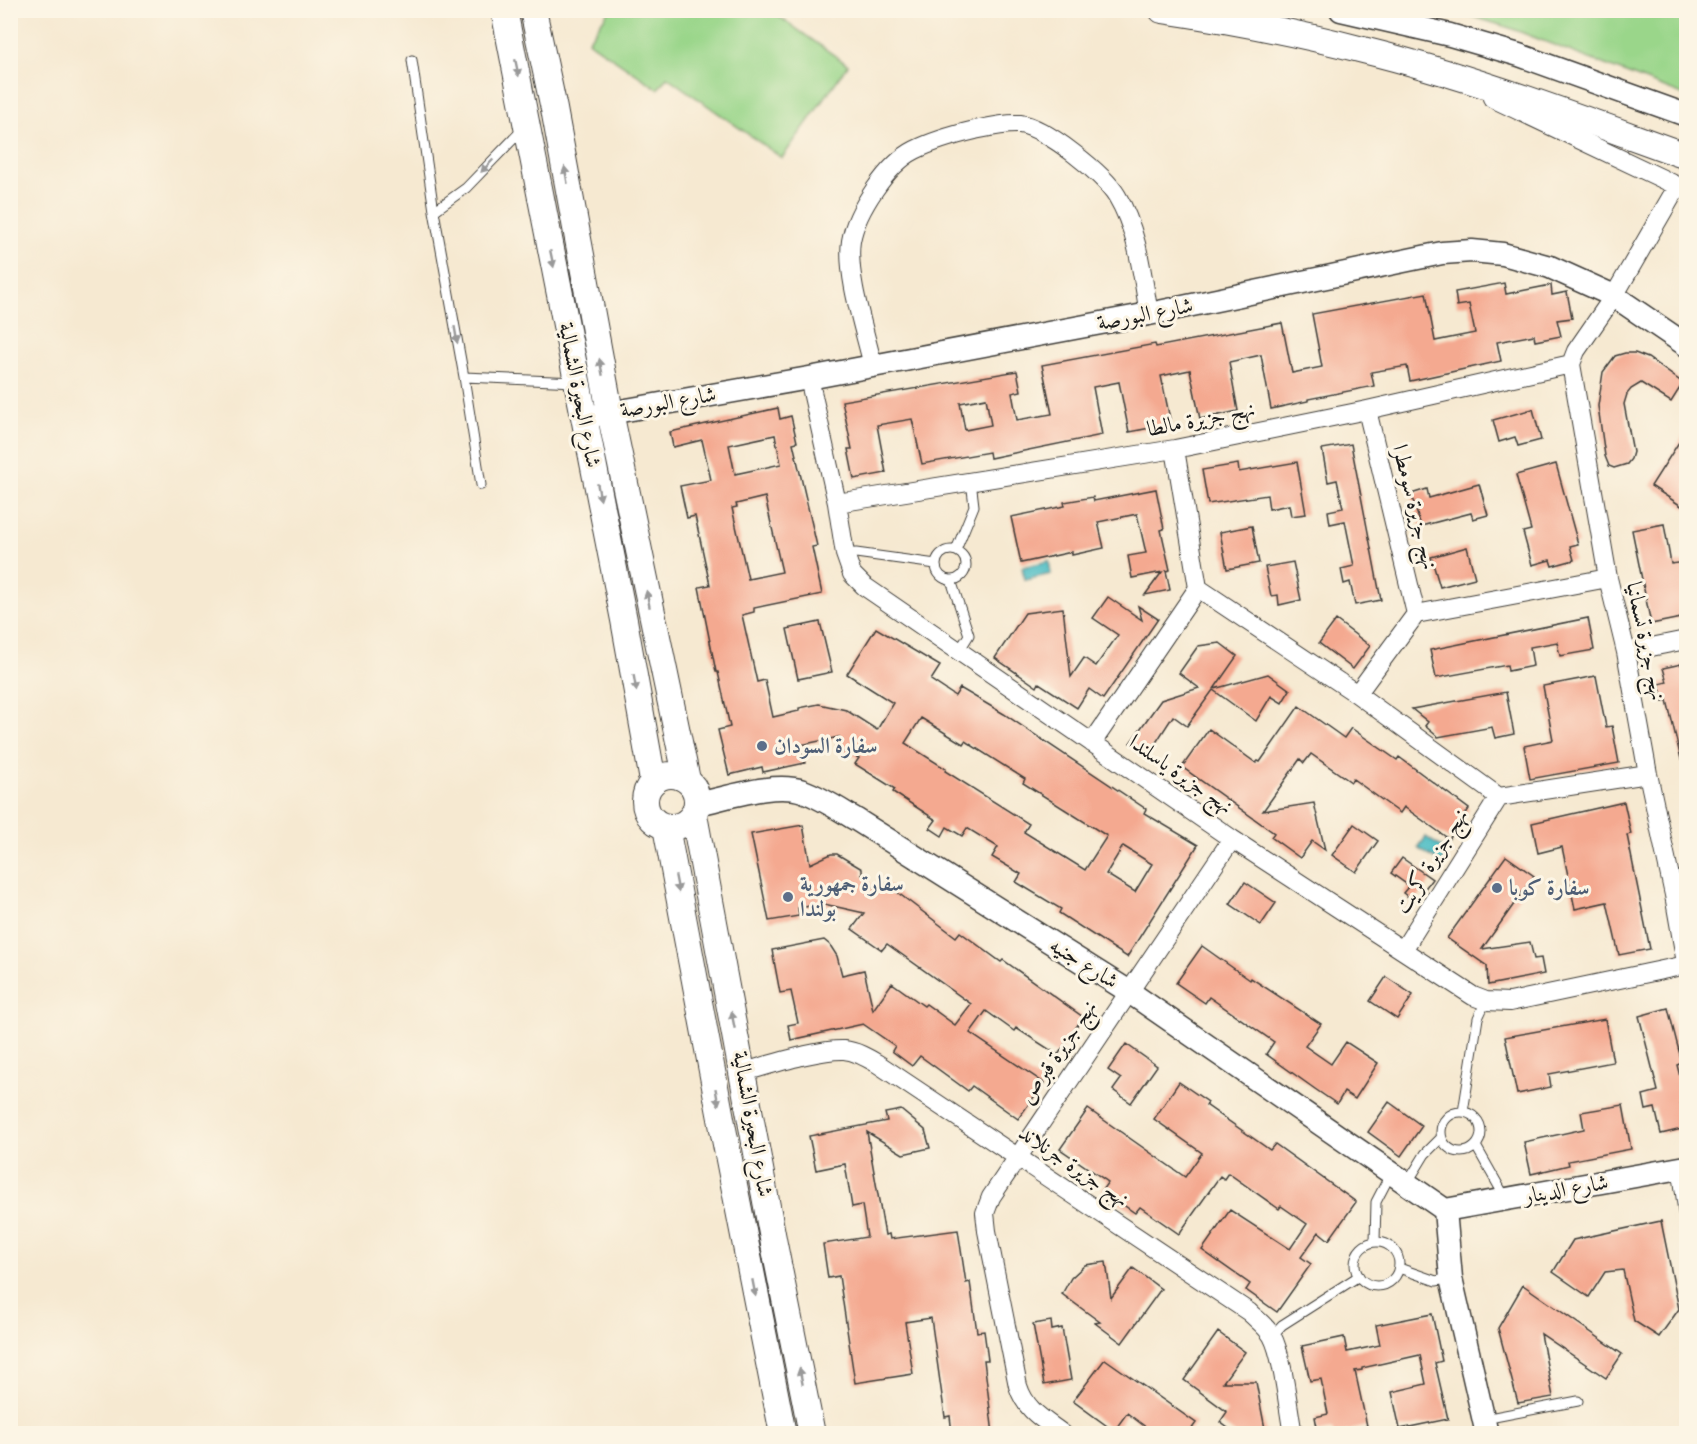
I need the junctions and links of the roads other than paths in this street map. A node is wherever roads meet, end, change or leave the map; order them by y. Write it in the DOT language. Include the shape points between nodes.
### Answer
graph roads {
  1 [pos="504,10"];
  2 [pos="533,10"];
  3 [pos="1162,10"];
  4 [pos="1341,10"];
  5 [pos="412,60"];
  6 [pos="1437,71"];
  7 [pos="1686,115"];
  8 [pos="528,124"];
  9 [pos="1686,156"];
  10 [pos="1682,188"];
  11 [pos="434,211"];
  12 [pos="1614,296"];
  13 [pos="1149,314"];
  14 [pos="1686,345"];
  15 [pos="1571,364"];
  16 [pos="873,366"];
  17 [pos="464,377"];
  18 [pos="809,378"];
  19 [pos="578,382"];
  20 [pos="1367,410"];
  21 [pos="610,412"];
  22 [pos="585,417"];
  23 [pos="1175,449"];
  24 [pos="971,481"];
  25 [pos="481,485"];
  26 [pos="837,503"];
  27 [pos="956,550"];
  28 [pos="845,554"];
  29 [pos="936,564"];
  30 [pos="1608,578"];
  31 [pos="951,580"];
  32 [pos="1198,588"];
  33 [pos="1416,614"];
  34 [pos="1686,640"];
  35 [pos="959,651"];
  36 [pos="1626,652"];
  37 [pos="1357,694"];
  38 [pos="1092,743"];
  39 [pos="1647,774"];
  40 [pos="687,780"];
  41 [pos="653,781"];
  42 [pos="1499,796"];
  43 [pos="695,810"];
  44 [pos="666,827"];
  45 [pos="1232,839"];
  46 [pos="1680,894"];
  47 [pos="1403,950"];
  48 [pos="1686,964"];
  49 [pos="1128,991"];
  50 [pos="1486,1001"];
  51 [pos="743,1072"];
  52 [pos="1463,1112"];
  53 [pos="1441,1138"];
  54 [pos="1476,1146"];
  55 [pos="1018,1157"];
  56 [pos="1682,1168"];
  57 [pos="1400,1177"];
  58 [pos="1506,1199"];
  59 [pos="1445,1210"];
  60 [pos="1686,1233"];
  61 [pos="1375,1242"];
  62 [pos="1399,1268"];
  63 [pos="1359,1276"];
  64 [pos="1450,1278"];
  65 [pos="1272,1336"];
  66 [pos="1578,1401"];
  67 [pos="1485,1426"];
  68 [pos="783,1434"];
  69 [pos="813,1434"];
  70 [pos="1063,1434"];
  71 [pos="1293,1434"];
  1 -- 8 [label="main road, شارع البحيرة الشمالية, one-way"];
  21 -- 2 [label="main road, شارع البحيرة الشمالية, one-way"];
  3 -- 6 [label="main road" via="1316,39"];
  4 -- 7 [label="street" via="1519,55"];
  5 -- 11 [label="lane"];
  6 -- 9 [label="main road"];
  6 -- 10 [label="street"];
  8 -- 11 [label="lane, one-way" via="466,188"];
  8 -- 19 [label="main road, شارع البحيرة الشمالية, one-way"];
  10 -- 12 [label="street"];
  11 -- 17 [label="lane, one-way"];
  12 -- 13 [label="street, شارع البورصة" via="1550,267 1503,254 1472,251 1442,253"];
  12 -- 14 [label="street, شارع البورصة"];
  12 -- 15 [label="street"];
  13 -- 16 [label="street, شارع البورصة"];
  13 -- 16 [label="street" via="1130,223 1117,195 1101,174 1042,133 1021,124 996,125 913,151 893,168 860,216 851,240 850,266"];
  15 -- 20 [label="street, نهج جزيرة مالطا"];
  15 -- 30 [label="street, نهج جزيرة تسمانيا"];
  16 -- 18 [label="street, شارع البورصة"];
  17 -- 19 [label="lane"];
  17 -- 25 [label="lane"];
  18 -- 21 [label="street, شارع البورصة"];
  18 -- 26 [label="street, نهج جزيرة ياسلندا"];
  19 -- 22 [label="main road, شارع البحيرة الشمالية"];
  20 -- 23 [label="street, نهج جزيرة مالطا"];
  20 -- 33 [label="street, نهج جزيرة سومطرا"];
  21 -- 22 [label="street, شارع البورصة"];
  40 -- 21 [label="main road, شارع البحيرة الشمالية, one-way"];
  22 -- 41 [label="main road, شارع البحيرة الشمالية, one-way"];
  23 -- 24 [label="street, نهج جزيرة مالطا"];
  23 -- 32 [label="street"];
  24 -- 26 [label="street, نهج جزيرة مالطا"];
  24 -- 27 [label="lane" via="974,506"];
  26 -- 28 [label="street, نهج جزيرة ياسلندا"];
  27 -- 29 [label="lane" via="943,552"];
  27 -- 31 [label="lane" via="967,563 965,572"];
  28 -- 29 [label="lane"];
  28 -- 35 [label="street, نهج جزيرة ياسلندا" via="852,574 864,586"];
  29 -- 31 [label="lane" via="943,578"];
  30 -- 33 [label="street"];
  30 -- 36 [label="street, نهج جزيرة تسمانيا"];
  31 -- 35 [label="lane" via="969,634"];
  32 -- 37 [label="street"];
  32 -- 38 [label="street"];
  33 -- 37 [label="street"];
  34 -- 36 [label="street"];
  35 -- 38 [label="street, نهج جزيرة ياسلندا"];
  36 -- 39 [label="street, نهج جزيرة تسمانيا"];
  37 -- 42 [label="street"];
  38 -- 45 [label="street, نهج جزيرة ياسلندا"];
  39 -- 42 [label="street"];
  39 -- 46 [label="street, نهج جزيرة تسمانيا"];
  40 -- 41 [label="main road" via="670,774"];
  40 -- 43 [label="main road" via="695,791"];
  41 -- 44 [label="main road" via="644,804 653,821"];
  42 -- 47 [label="street, نهج جزيرة كريت"];
  43 -- 44 [label="main road" via="682,825"];
  43 -- 49 [label="street, شارع جنيه" via="777,788 801,790 857,820"];
  51 -- 43 [label="main road, شارع البحيرة الشمالية, one-way"];
  44 -- 68 [label="main road, شارع البحيرة الشمالية, one-way"];
  45 -- 47 [label="street, نهج جزيرة ياسلندا"];
  45 -- 49 [label="street, نهج جزيرة قبرص"];
  46 -- 48 [label="street, نهج جزيرة تسمانيا"];
  47 -- 50 [label="street, نهج جزيرة ياسلندا"];
  48 -- 50 [label="street, نهج جزيرة ياسلندا" via="1519,1001"];
  49 -- 55 [label="street, نهج جزيرة قبرص"];
  49 -- 57 [label="street, شارع جنيه"];
  50 -- 52 [label="lane" via="1478,1018"];
  51 -- 55 [label="street, نهج جزيرة جرنلاند" via="825,1052 845,1050 862,1055"];
  69 -- 51 [label="main road, شارع البحيرة الشمالية, one-way"];
  52 -- 53 [label="lane" via="1448,1116 1440,1130"];
  52 -- 54 [label="lane" via="1478,1121 1481,1130"];
  53 -- 54 [label="lane" via="1452,1151 1461,1153"];
  53 -- 57 [label="lane"];
  54 -- 58 [label="lane"];
  55 -- 65 [label="street, نهج جزيرة جرنلاند" via="1249,1312"];
  55 -- 70 [label="street, نهج جزيرة قبرص" via="991,1197 985,1213 987,1231 1023,1400"];
  56 -- 58 [label="street, شارع الدينار"];
  56 -- 60 [label="lane"];
  57 -- 59 [label="street, شارع جنيه"];
  57 -- 61 [label="lane" via="1376,1202"];
  58 -- 59 [label="street, شارع الدينار"];
  59 -- 64 [label="street"];
  61 -- 62 [label="lane" via="1394,1249"];
  61 -- 63 [label="lane" via="1366,1244 1355,1259"];
  62 -- 63 [label="lane" via="1386,1284 1376,1286"];
  62 -- 64 [label="lane" via="1436,1281"];
  63 -- 65 [label="lane" via="1282,1325"];
  64 -- 67 [label="street"];
  65 -- 71 [label="street, نهج جزيرة جرنلاند"];
  66 -- 67 [label="lane"];
}
